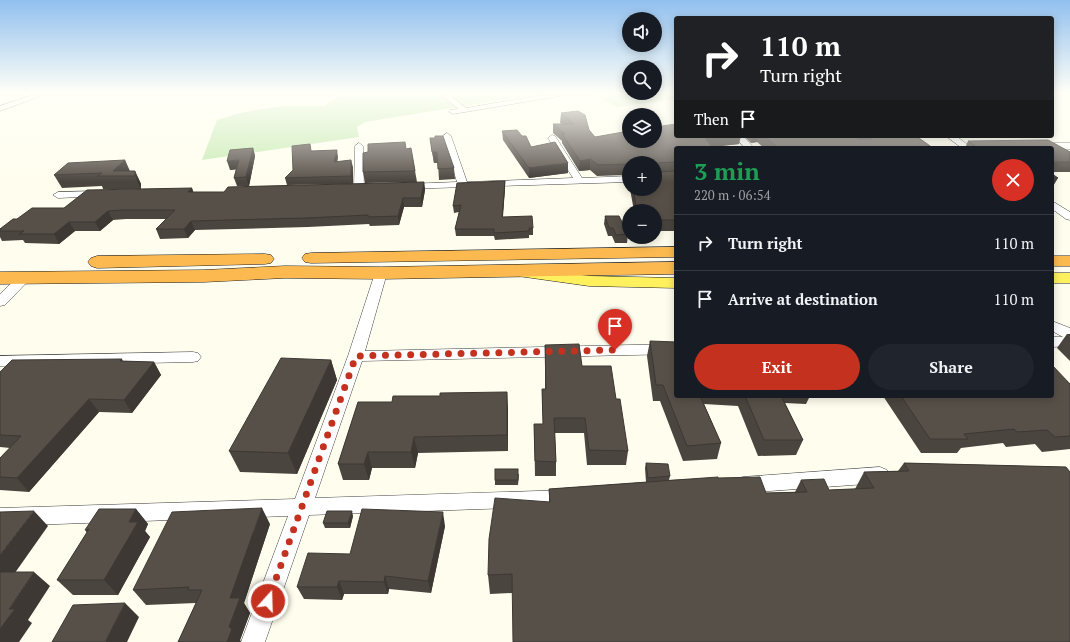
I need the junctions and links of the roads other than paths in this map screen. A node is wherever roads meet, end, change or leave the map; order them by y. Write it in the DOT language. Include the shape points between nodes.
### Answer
graph roads {
  1 [pos="446,136"];
  2 [pos="552,138"];
  3 [pos="740,138"];
  4 [pos="953,138"];
  5 [pos="359,146"];
  6 [pos="748,146"];
  7 [pos="965,146"];
  8 [pos="1033,146"];
  9 [pos="1070,146"];
  10 [pos="622,179"];
  11 [pos="579,180"];
  12 [pos="463,184"];
  13 [pos="399,187"];
  14 [pos="360,188"];
  15 [pos="113,194"];
  16 [pos="58,195"];
  17 [pos="1054,205"];
  18 [pos="1070,216"];
  19 [pos="1054,247"];
  20 [pos="1070,247"];
  21 [pos="674,252"];
  22 [pos="1054,261"];
  23 [pos="1070,261"];
  24 [pos="0,264"];
  25 [pos="674,268"];
  26 [pos="503,271"];
  27 [pos="381,273"];
  28 [pos="25,277"];
  29 [pos="0,278"];
  30 [pos="1054,278"];
  31 [pos="1070,278"];
  32 [pos="674,283"];
  33 [pos="0,302"];
  34 [pos="1054,326"];
  35 [pos="1070,334"];
  36 [pos="1070,341"];
  37 [pos="1054,342"];
  38 [pos="674,349"];
  39 [pos="356,356"];
  40 [pos="193,357"];
  41 [pos="0,361"];
  42 [pos="897,474"];
  43 [pos="724,486"];
  44 [pos="590,497"];
  45 [pos="302,507"];
  46 [pos="0,517"];
  47 [pos="253,642"];
  1 -- 12 [label="street"];
  2 -- 11 [label="street"];
  3 -- 6 [label="street"];
  4 -- 7 [label="street"];
  5 -- 14 [label="street"];
  8 -- 9 [label="street"];
  10 -- 11 [label="street"];
  11 -- 12 [label="street"];
  12 -- 13 [label="street"];
  15 -- 16 [label="street"];
  17 -- 18 [label="street"];
  19 -- 20 [label="highway"];
  21 -- 24 [label="highway"];
  22 -- 23 [label="highway"];
  25 -- 26 [label="highway"];
  26 -- 27 [label="highway"];
  26 -- 32 [label="main road" via="589,281"];
  27 -- 28 [label="highway" via="285,272 204,276"];
  27 -- 39 [label="street"];
  28 -- 29 [label="highway"];
  28 -- 33 [label="street"];
  30 -- 31 [label="main road"];
  34 -- 35 [label="street"];
  36 -- 37 [label="street"];
  38 -- 39 [label="street"];
  39 -- 45 [label="street"];
  40 -- 41 [label="street"];
  42 -- 43 [label="street"];
  44 -- 45 [label="street"];
  45 -- 46 [label="street"];
  45 -- 47 [label="street"];
}
